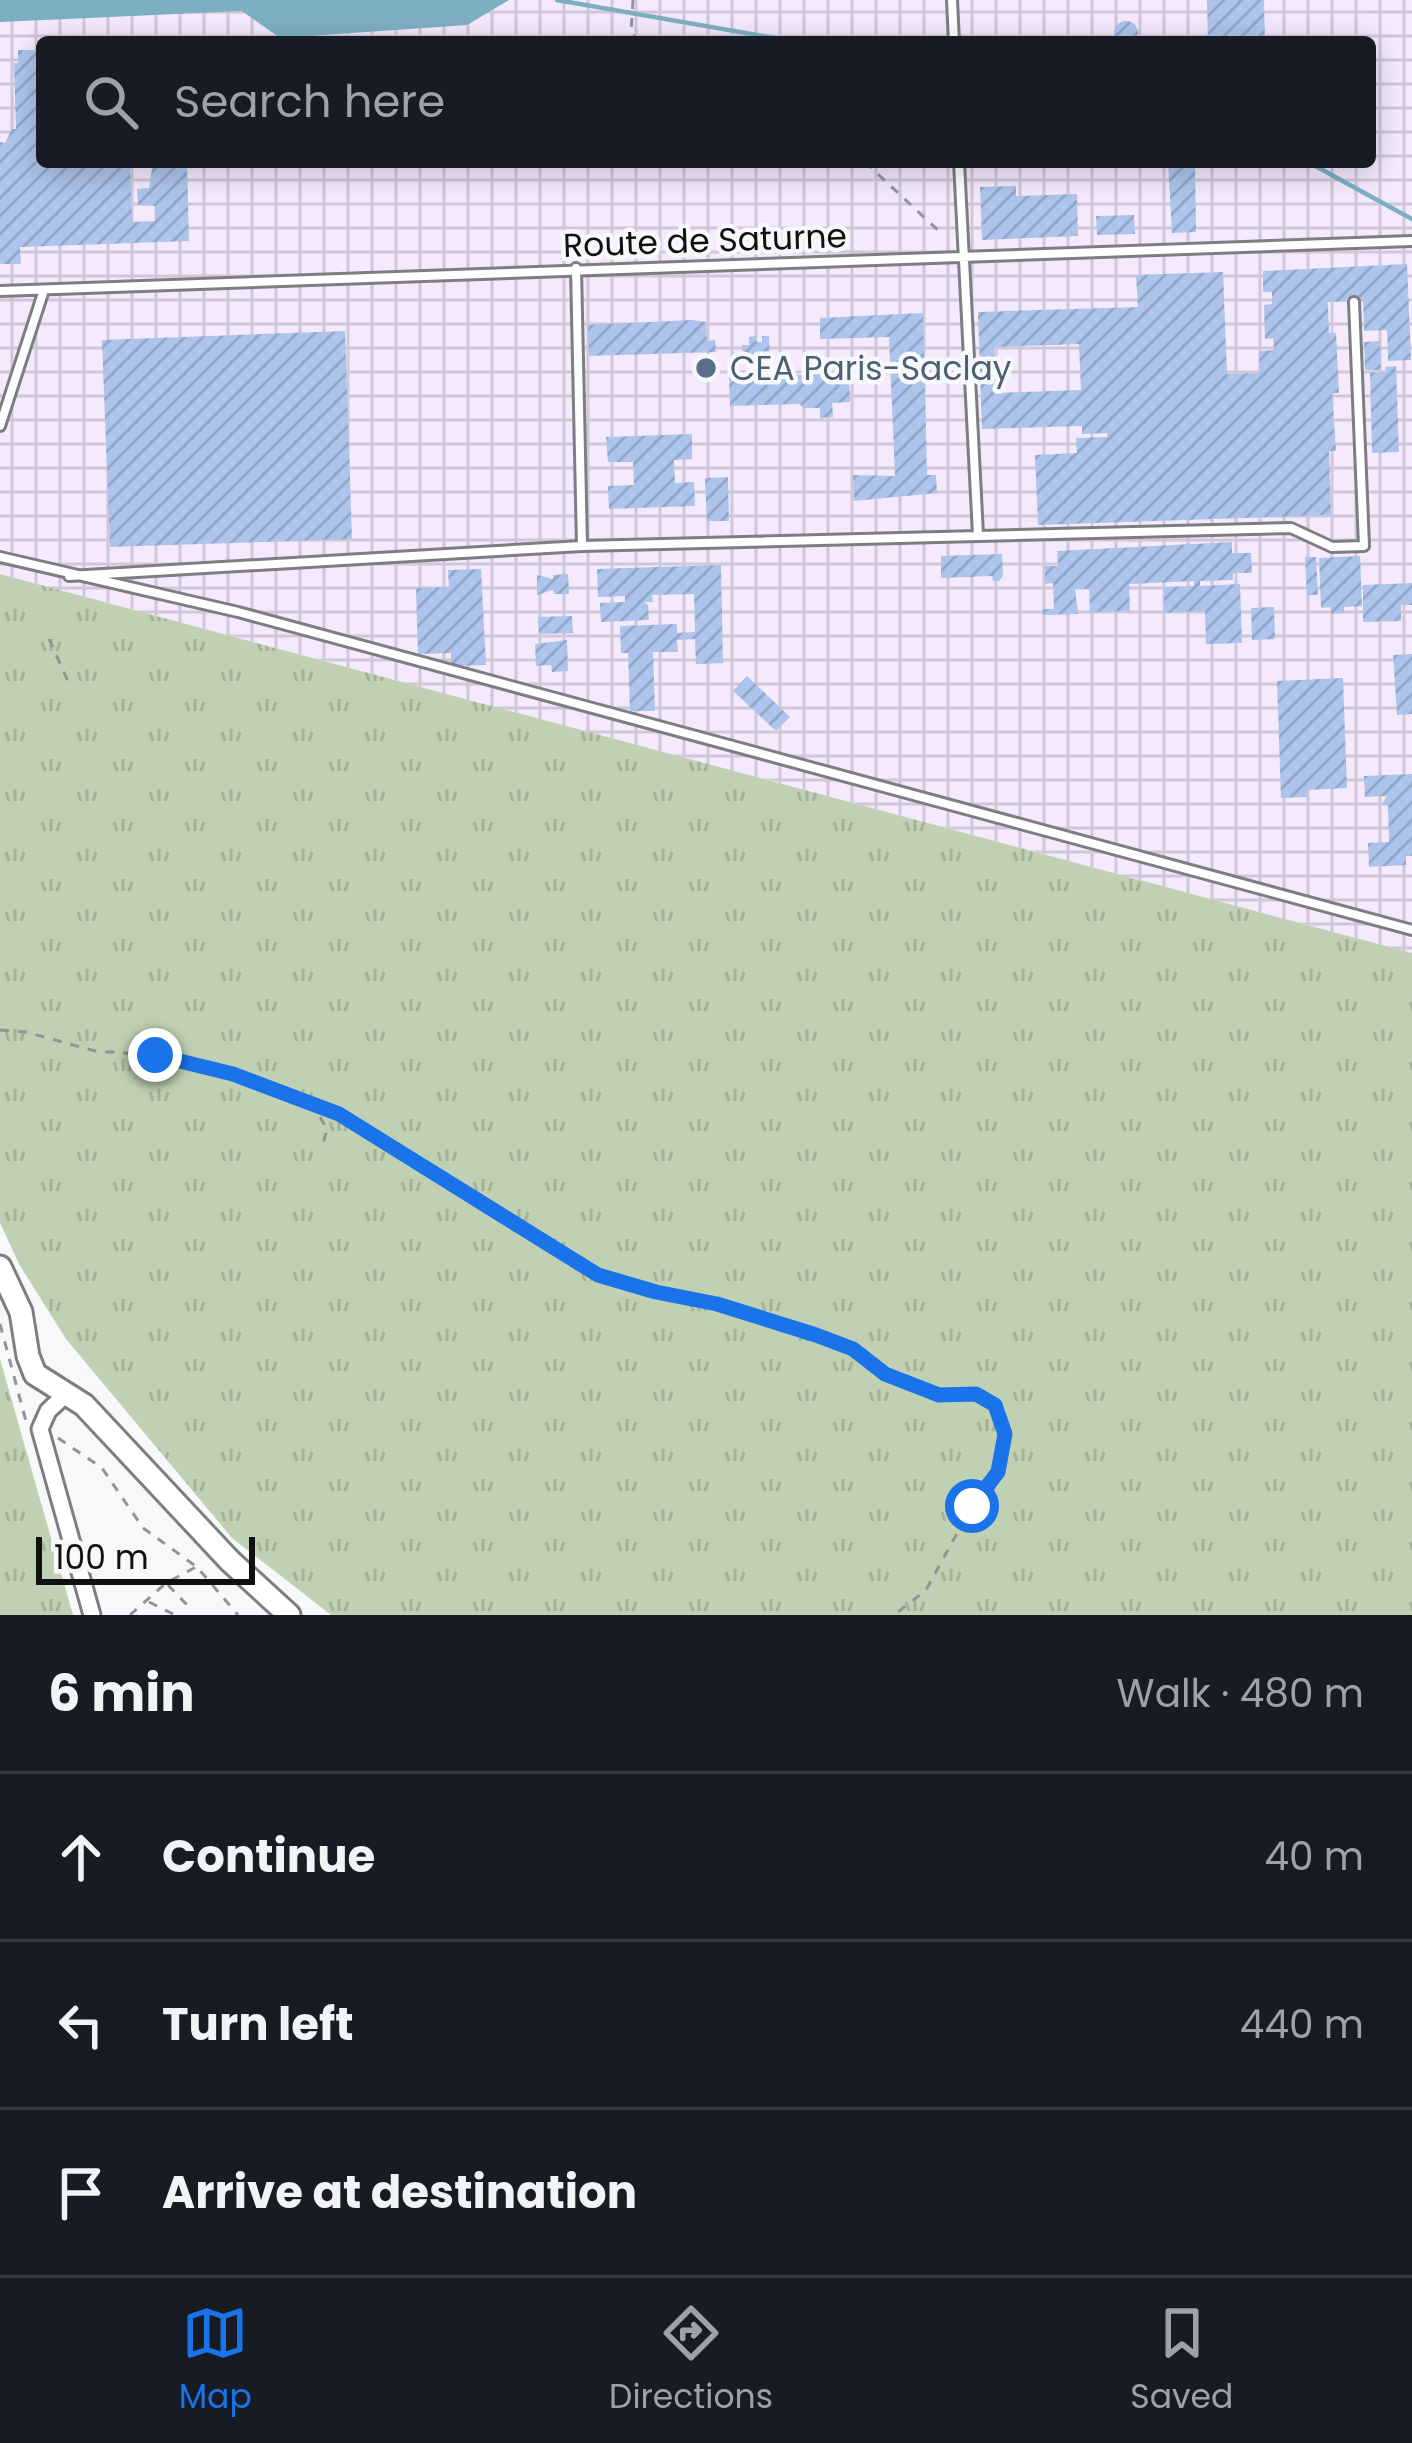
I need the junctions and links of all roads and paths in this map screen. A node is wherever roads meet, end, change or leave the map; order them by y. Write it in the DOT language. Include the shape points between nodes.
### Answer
graph roads {
  1 [pos="632,0"];
  2 [pos="952,0"];
  3 [pos="633,36"];
  4 [pos="954,36"];
  5 [pos="871,168"];
  6 [pos="959,168"];
  7 [pos="941,233"];
  8 [pos="1412,241"];
  9 [pos="963,255"];
  10 [pos="576,268"];
  11 [pos="44,290"];
  12 [pos="0,291"];
  13 [pos="1354,302"];
  14 [pos="0,426"];
  15 [pos="978,535"];
  16 [pos="582,546"];
  17 [pos="0,557"];
  18 [pos="69,576"];
  19 [pos="49,639"];
  20 [pos="71,688"];
  21 [pos="1412,930"];
  22 [pos="0,1030"];
  23 [pos="320,1117"];
  24 [pos="323,1144"];
  25 [pos="0,1267"];
  26 [pos="0,1324"];
  27 [pos="66,1394"];
  28 [pos="40,1429"];
  29 [pos="197,1567"];
  30 [pos="166,1583"];
  31 [pos="146,1601"];
  32 [pos="188,1606"];
  33 [pos="92,1615"];
  34 [pos="130,1615"];
  35 [pos="175,1615"];
  36 [pos="238,1615"];
  37 [pos="289,1615"];
  38 [pos="894,1615"];
  1 -- 3 [label="path"];
  2 -- 4 [label="lane"];
  5 -- 7 [label="path"];
  6 -- 9 [label="lane"];
  8 -- 9 [label="lane, Route de Saturne"];
  9 -- 10 [label="lane, Route de Saturne"];
  9 -- 15 [label="lane"];
  10 -- 11 [label="lane, Route de Saturne"];
  10 -- 16 [label="lane"];
  11 -- 12 [label="lane, Route de Saturne"];
  11 -- 14 [label="lane"];
  13 -- 15 [label="lane" via="1364,546 1332,547 1291,528"];
  15 -- 16 [label="lane"];
  16 -- 18 [label="lane"];
  17 -- 18 [label="lane"];
  18 -- 21 [label="lane" via="238,612"];
  19 -- 20 [label="path"];
  22 -- 38 [label="path" via="155,1055 276,1090 339,1114 598,1275 816,1335 853,1349 885,1374 995,1405 1005,1434 998,1472 926,1590"];
  23 -- 24 [label="path"];
  25 -- 27 [label="street" via="35,1374"];
  26 -- 28 [label="path" via="24,1421"];
  27 -- 28 [label="street"];
  27 -- 37 [label="street"];
  28 -- 29 [label="path" via="102,1468 143,1528"];
  28 -- 33 [label="street"];
  29 -- 30 [label="path"];
  29 -- 36 [label="path"];
  30 -- 31 [label="path"];
  30 -- 32 [label="path"];
  31 -- 34 [label="path"];
  31 -- 35 [label="path"];
}
